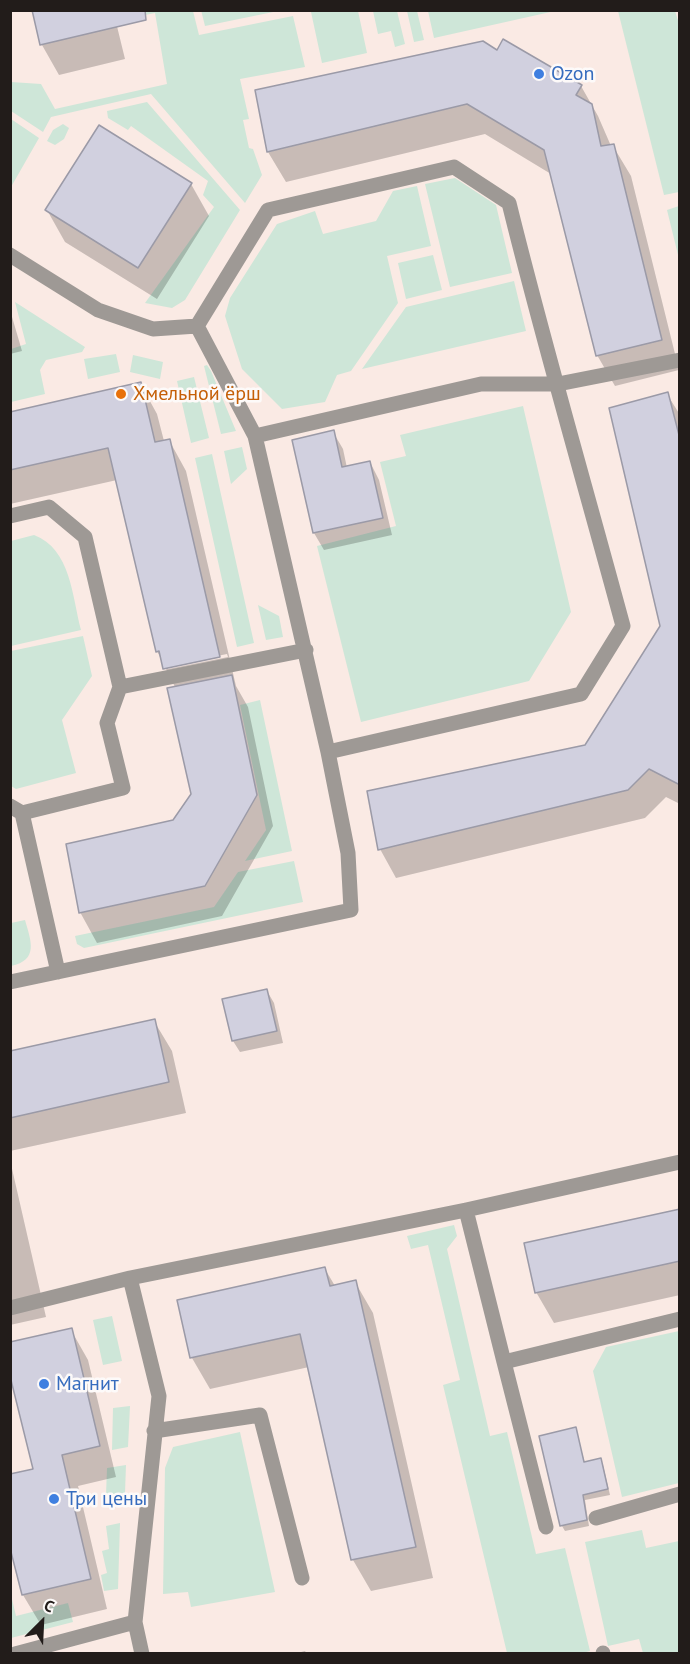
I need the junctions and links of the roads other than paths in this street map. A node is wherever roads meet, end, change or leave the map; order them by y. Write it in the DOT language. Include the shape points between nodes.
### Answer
graph roads {
  1 [pos="10,255"];
  2 [pos="197,326"];
  3 [pos="680,360"];
  4 [pos="558,384"];
  5 [pos="255,436"];
  6 [pos="10,516"];
  7 [pos="306,650"];
  8 [pos="120,687"];
  9 [pos="328,752"];
  10 [pos="16,809"];
  11 [pos="58,972"];
  12 [pos="10,982"];
  13 [pos="680,1162"];
  14 [pos="466,1210"];
  15 [pos="130,1278"];
  16 [pos="10,1308"];
  17 [pos="680,1319"];
  18 [pos="504,1362"];
  19 [pos="154,1431"];
  20 [pos="680,1494"];
  21 [pos="596,1518"];
  22 [pos="546,1527"];
  23 [pos="302,1578"];
  24 [pos="135,1622"];
  25 [pos="15,1653"];
  26 [pos="142,1653"];
  1 -- 2 [label="lane" via="98,310 153,329"];
  2 -- 4 [label="lane" via="268,210 454,167 509,202 542,337"];
  2 -- 5 [label="lane"];
  3 -- 4 [label="lane"];
  4 -- 5 [label="lane" via="481,384"];
  4 -- 9 [label="lane" via="623,626 582,694"];
  5 -- 7 [label="lane"];
  6 -- 8 [label="lane" via="49,507 85,537"];
  7 -- 8 [label="lane"];
  7 -- 9 [label="lane"];
  8 -- 10 [label="lane" via="107,723 123,788"];
  9 -- 11 [label="lane" via="348,853 351,909"];
  10 -- 11 [label="lane"];
  11 -- 12 [label="lane"];
  13 -- 14 [label="lane"];
  14 -- 15 [label="lane"];
  14 -- 18 [label="lane"];
  15 -- 16 [label="lane"];
  15 -- 19 [label="lane" via="159,1396"];
  17 -- 18 [label="lane"];
  18 -- 22 [label="lane"];
  19 -- 23 [label="lane" via="260,1415"];
  19 -- 24 [label="lane"];
  20 -- 21 [label="lane"];
  24 -- 25 [label="lane"];
  24 -- 26 [label="lane"];
}
